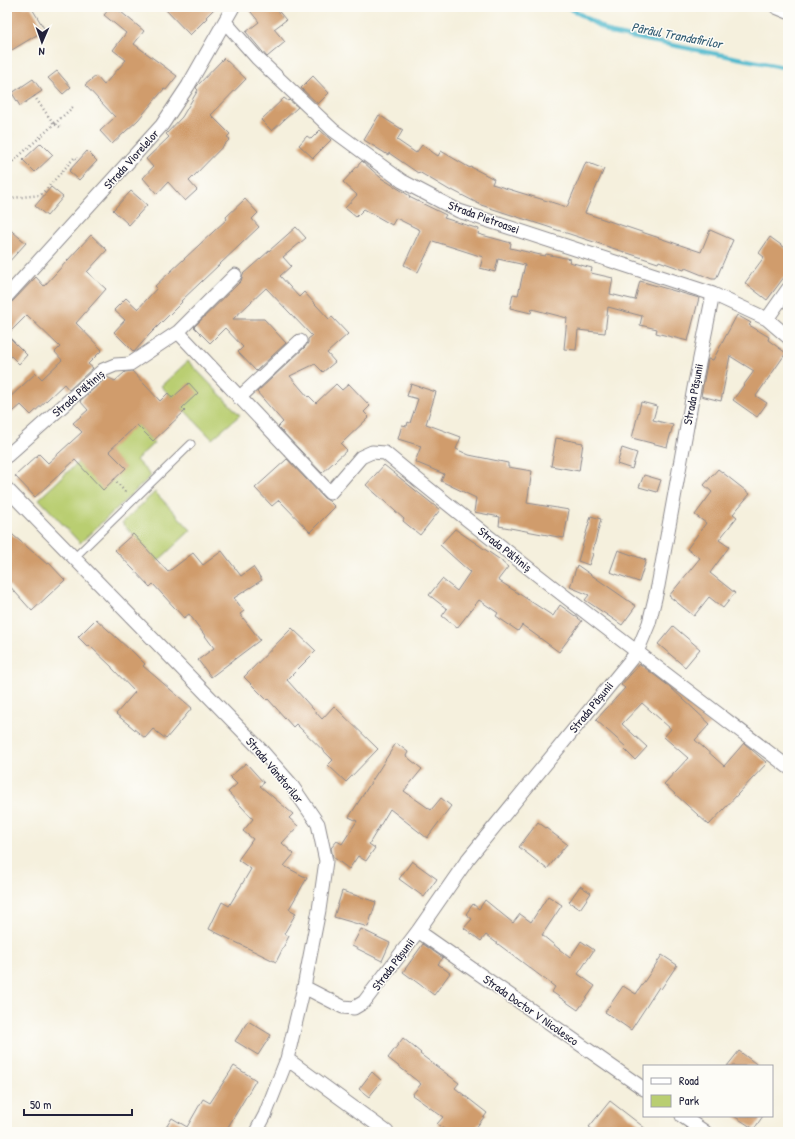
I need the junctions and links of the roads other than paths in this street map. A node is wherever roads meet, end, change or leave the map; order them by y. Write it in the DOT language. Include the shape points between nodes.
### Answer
graph roads {
  1 [pos="233,7"];
  2 [pos="776,7"];
  3 [pos="788,12"];
  4 [pos="225,22"];
  5 [pos="235,275"];
  6 [pos="788,289"];
  7 [pos="713,294"];
  8 [pos="7,296"];
  9 [pos="767,320"];
  10 [pos="178,332"];
  11 [pos="788,337"];
  12 [pos="300,341"];
  13 [pos="239,398"];
  14 [pos="191,444"];
  15 [pos="7,456"];
  16 [pos="7,489"];
  17 [pos="74,558"];
  18 [pos="637,652"];
  19 [pos="788,767"];
  20 [pos="418,931"];
  21 [pos="304,987"];
  22 [pos="287,1059"];
  23 [pos="643,1088"];
  24 [pos="683,1117"];
  25 [pos="256,1132"];
  26 [pos="387,1132"];
  27 [pos="705,1132"];
  1 -- 4 [label="street, Strada Viorelelor"];
  2 -- 3 [label="street"];
  4 -- 7 [label="street, Strada Pietroasei" via="257,58 333,130 402,181 459,211"];
  4 -- 8 [label="street, Strada Viorelelor" via="162,125"];
  5 -- 10 [label="street, Strada Păltiniș"];
  6 -- 9 [label="street"];
  7 -- 9 [label="street, Strada Pietroasei"];
  7 -- 18 [label="street, Strada Pășunii" via="658,586 649,623"];
  9 -- 11 [label="street, Strada Pietroasei"];
  10 -- 13 [label="street, Strada Păltiniș"];
  10 -- 15 [label="street, Strada Păltiniș" via="130,364 115,365 103,370"];
  12 -- 13 [label="street"];
  13 -- 18 [label="street, Strada Păltiniș" via="330,493 361,457 372,452 385,453"];
  14 -- 17 [label="lane"];
  16 -- 17 [label="street, Strada Vânătorilor"];
  17 -- 21 [label="street, Strada Vânătorilor" via="261,750 290,783 318,824 326,861"];
  18 -- 19 [label="street, Strada Păltiniș"];
  18 -- 20 [label="street, Strada Pășunii" via="468,859"];
  20 -- 21 [label="street, Strada Pășunii" via="364,1002 354,1008 343,1007"];
  20 -- 23 [label="street, Strada Doctor V Nicolesco"];
  21 -- 22 [label="street, Strada Vânătorilor"];
  22 -- 25 [label="street, Strada Vânătorilor"];
  22 -- 26 [label="street"];
  24 -- 27 [label="street"];
}
